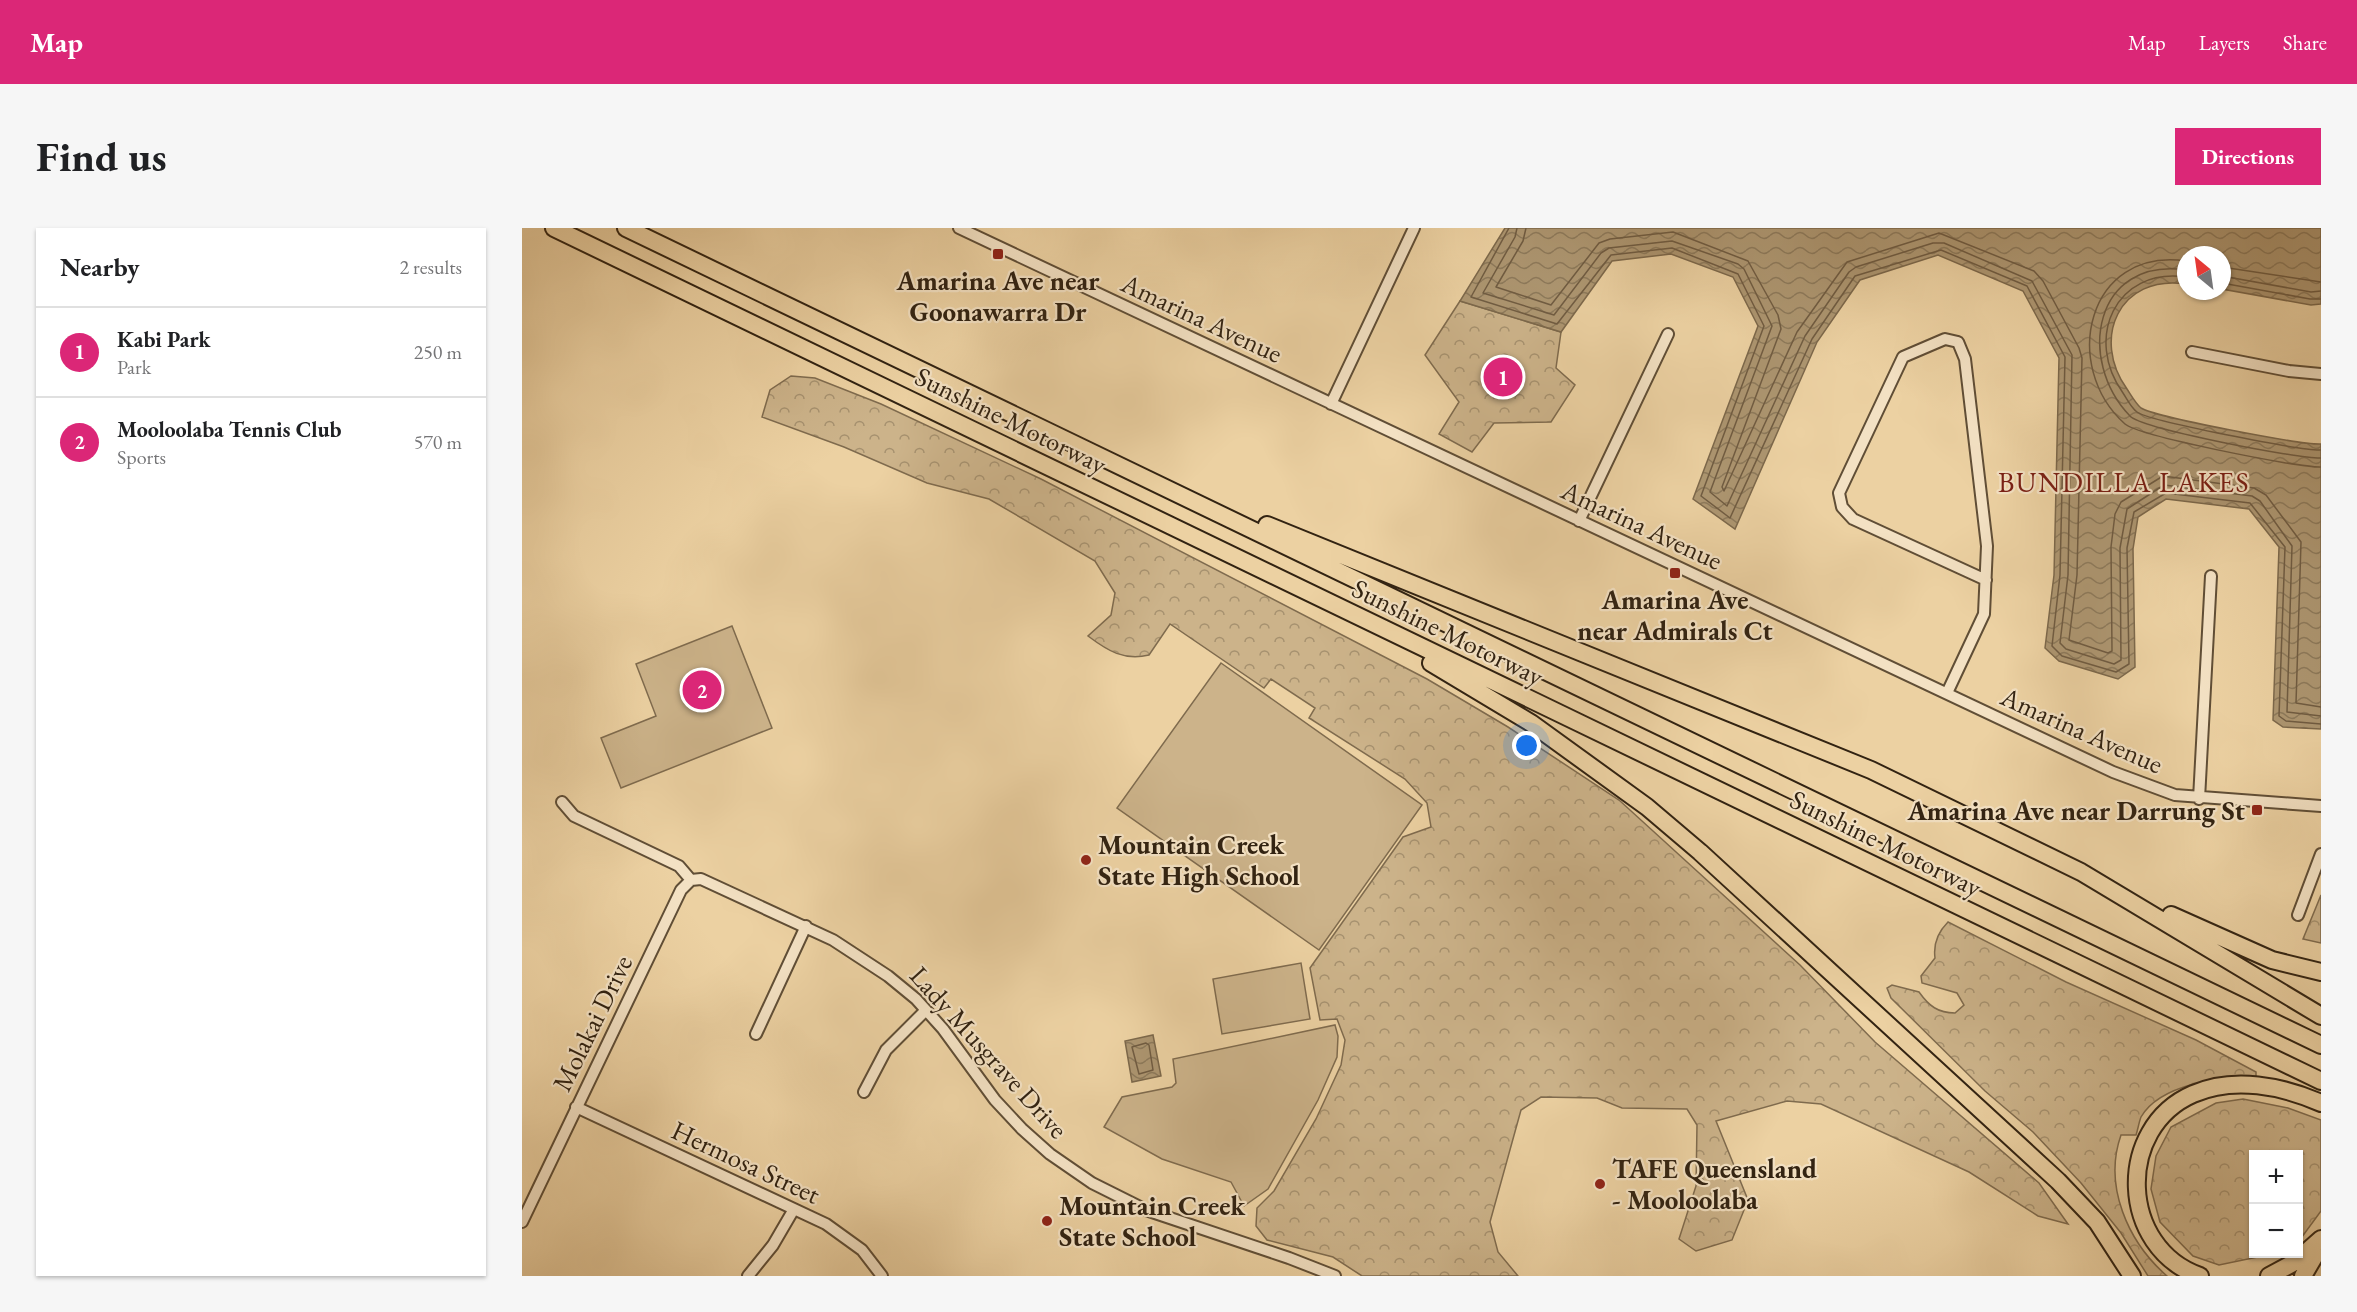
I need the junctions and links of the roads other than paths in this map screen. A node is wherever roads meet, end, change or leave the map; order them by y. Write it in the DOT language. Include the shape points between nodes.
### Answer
graph roads {
  1 [pos="554,228"];
  2 [pos="626,228"];
  3 [pos="959,228"];
  4 [pos="1414,228"];
  5 [pos="1668,334"];
  6 [pos="2192,352"];
  7 [pos="2321,374"];
  8 [pos="1331,404"];
  9 [pos="1579,521"];
  10 [pos="1240,524"];
  11 [pos="2211,576"];
  12 [pos="1986,580"];
  13 [pos="1401,638"];
  14 [pos="1947,693"];
  15 [pos="2199,799"];
  16 [pos="561,802"];
  17 [pos="2321,806"];
  18 [pos="2321,854"];
  19 [pos="691,880"];
  20 [pos="2139,906"];
  21 [pos="2298,915"];
  22 [pos="806,926"];
  23 [pos="2321,972"];
  24 [pos="926,1010"];
  25 [pos="2321,1016"];
  26 [pos="756,1034"];
  27 [pos="2321,1045"];
  28 [pos="2321,1081"];
  29 [pos="864,1092"];
  30 [pos="2321,1103"];
  31 [pos="576,1107"];
  32 [pos="794,1209"];
  33 [pos="522,1222"];
  34 [pos="2321,1239"];
  35 [pos="2321,1245"];
  36 [pos="748,1276"];
  37 [pos="882,1276"];
  38 [pos="1335,1276"];
  39 [pos="2132,1276"];
  40 [pos="2200,1276"];
  41 [pos="2269,1276"];
  42 [pos="2303,1276"];
  1 -- 13 [label="highway, Sunshine Motorway"];
  2 -- 10 [label="highway, Sunshine Motorway"];
  3 -- 8 [label="street, Amarina Avenue"];
  4 -- 8 [label="street"];
  5 -- 9 [label="street"];
  6 -- 7 [label="street"];
  8 -- 9 [label="street, Amarina Avenue"];
  9 -- 14 [label="street, Amarina Avenue"];
  10 -- 20 [label="highway" via="1257,522 1871,770 2050,856"];
  10 -- 27 [label="highway, Sunshine Motorway"];
  11 -- 15 [label="street"];
  12 -- 12 [label="street" via="1853,519 1842,507 1839,493 1903,357 1945,339 1958,342 1965,359 1987,546"];
  12 -- 14 [label="street" via="1984,614"];
  13 -- 28 [label="highway, Sunshine Motorway"];
  13 -- 39 [label="highway" via="1414,653 1584,759 1700,852 2058,1180 2109,1238"];
  14 -- 15 [label="street, Amarina Avenue" via="2132,780"];
  15 -- 17 [label="street, Amarina Avenue"];
  16 -- 19 [label="street, Lady Musgrave Drive" via="574,816 678,866"];
  18 -- 21 [label="street"];
  19 -- 22 [label="street, Lady Musgrave Drive" via="711,881"];
  19 -- 31 [label="street, Molakai Drive" via="681,890"];
  20 -- 23 [label="highway" via="2159,909 2272,960"];
  20 -- 25 [label="highway"];
  22 -- 24 [label="street, Lady Musgrave Drive" via="863,957"];
  22 -- 26 [label="street"];
  24 -- 29 [label="street" via="886,1050"];
  24 -- 38 [label="street, Lady Musgrave Drive" via="1022,1129 1092,1183 1146,1210"];
  30 -- 40 [label="highway" via="2279,1088 2222,1085 2179,1101 2154,1126 2136,1170 2138,1208 2159,1247 2182,1268"];
  31 -- 32 [label="street, Hermosa Street"];
  31 -- 33 [label="street, Molakai Drive"];
  32 -- 36 [label="street" via="773,1245"];
  32 -- 37 [label="street, Hermosa Street" via="845,1236 872,1260"];
  34 -- 41 [label="highway" via="2295,1262"];
  35 -- 42 [label="highway"];
}
